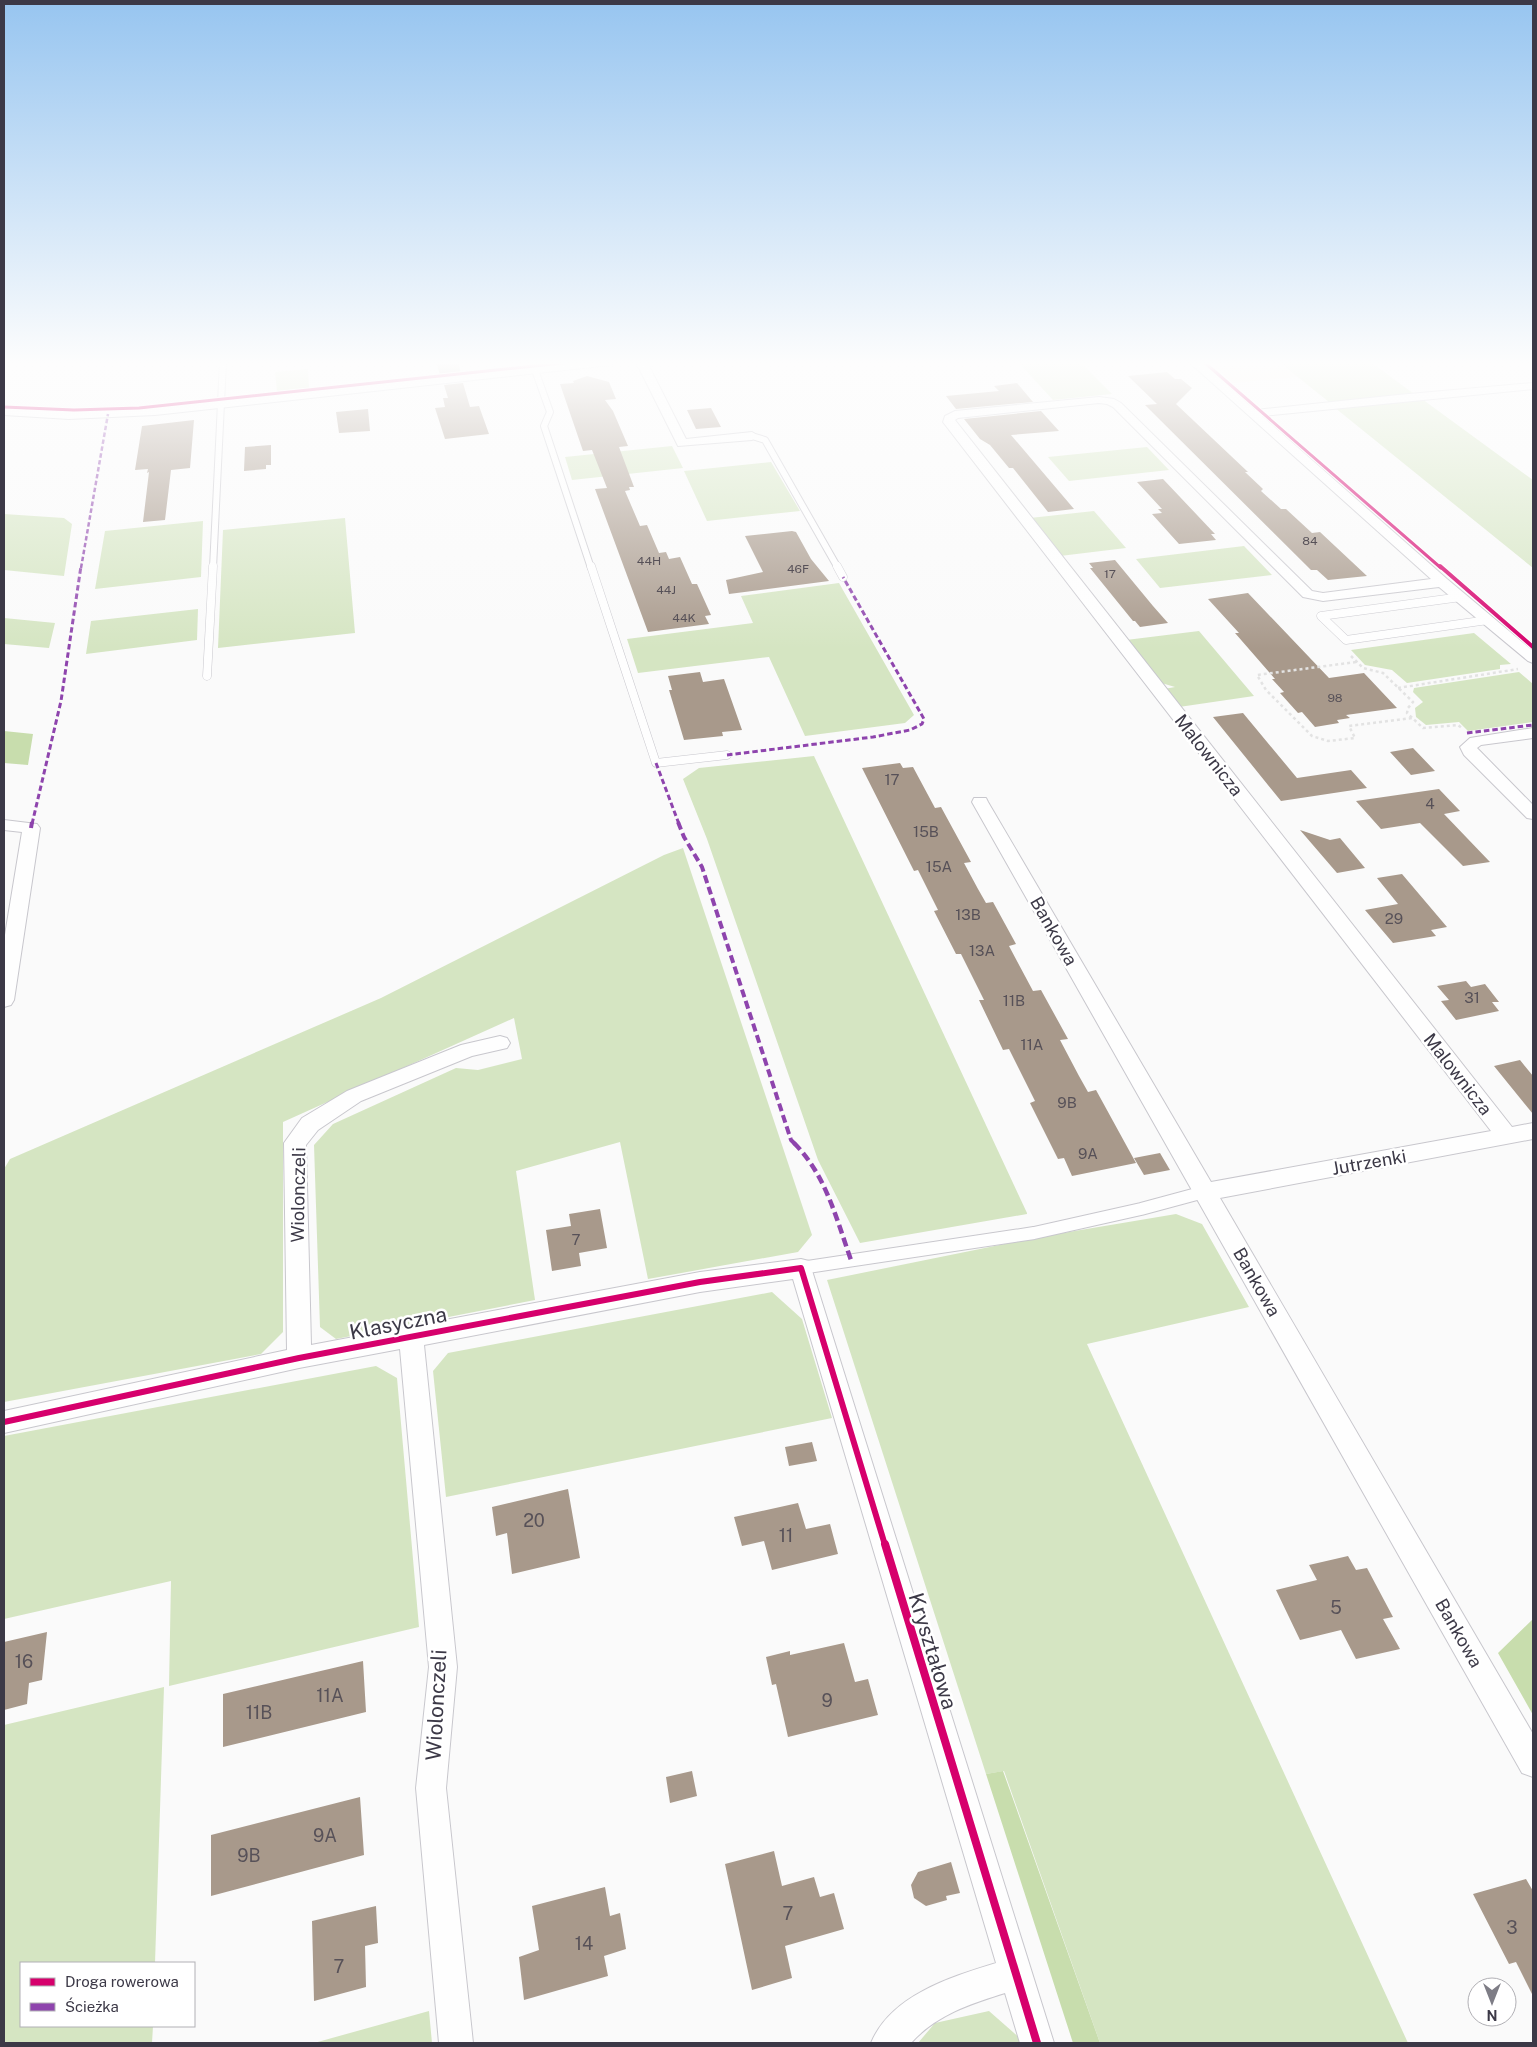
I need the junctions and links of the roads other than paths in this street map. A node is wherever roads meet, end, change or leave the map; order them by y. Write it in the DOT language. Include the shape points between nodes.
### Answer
graph roads {
  1 [pos="217,458"];
  2 [pos="554,458"];
  3 [pos="775,458"];
  4 [pos="977,458"];
  5 [pos="1170,458"];
  6 [pos="1302,458"];
  7 [pos="843,577"];
  8 [pos="1442,582"];
  9 [pos="1461,597"];
  10 [pos="1488,620"];
  11 [pos="1529,655"];
  12 [pos="207,676"];
  13 [pos="1533,733"];
  14 [pos="728,755"];
  15 [pos="980,802"];
  16 [pos="1533,814"];
  17 [pos="4,825"];
  18 [pos="4,1000"];
  19 [pos="500,1043"];
  20 [pos="1533,1131"];
  21 [pos="1507,1136"];
  22 [pos="1204,1192"];
  23 [pos="801,1268"];
  24 [pos="412,1337"];
  25 [pos="299,1358"];
  26 [pos="4,1422"];
  27 [pos="1533,1762"];
  28 [pos="1015,1973"];
  29 [pos="456,2043"];
  30 [pos="888,2043"];
  31 [pos="1037,2043"];
  1 -- 12 [label="lane"];
  2 -- 14 [label="lane" via="656,763"];
  3 -- 7 [label="lane"];
  4 -- 21 [label="street, Malownicza"];
  5 -- 8 [label="street, Malownicza" via="1308,594 1323,597"];
  6 -- 8 [label="street"];
  8 -- 9 [label="street"];
  9 -- 10 [label="street"];
  9 -- 10 [label="lane" via="1321,616 1346,640"];
  10 -- 11 [label="street"];
  13 -- 16 [label="street" via="1476,741 1468,747"];
  15 -- 22 [label="street, Bankowa"];
  17 -- 18 [label="street" via="31,828"];
  19 -- 25 [label="street, Wiolonczeli" via="468,1050 354,1096 310,1124 295,1143"];
  20 -- 21 [label="street, Jutrzenki"];
  21 -- 22 [label="street, Jutrzenki"];
  22 -- 23 [label="lane" via="1034,1233"];
  22 -- 27 [label="street, Bankowa"];
  23 -- 24 [label="street, Klasyczna" via="700,1282"];
  23 -- 28 [label="street, Kryształowa"];
  24 -- 25 [label="street, Klasyczna"];
  24 -- 29 [label="street, Wiolonczeli" via="443,1667 431,1788"];
  25 -- 26 [label="street, Klasyczna"];
  28 -- 30 [label="street" via="944,1996 902,2026"];
  28 -- 31 [label="street, Kryształowa"];
}
